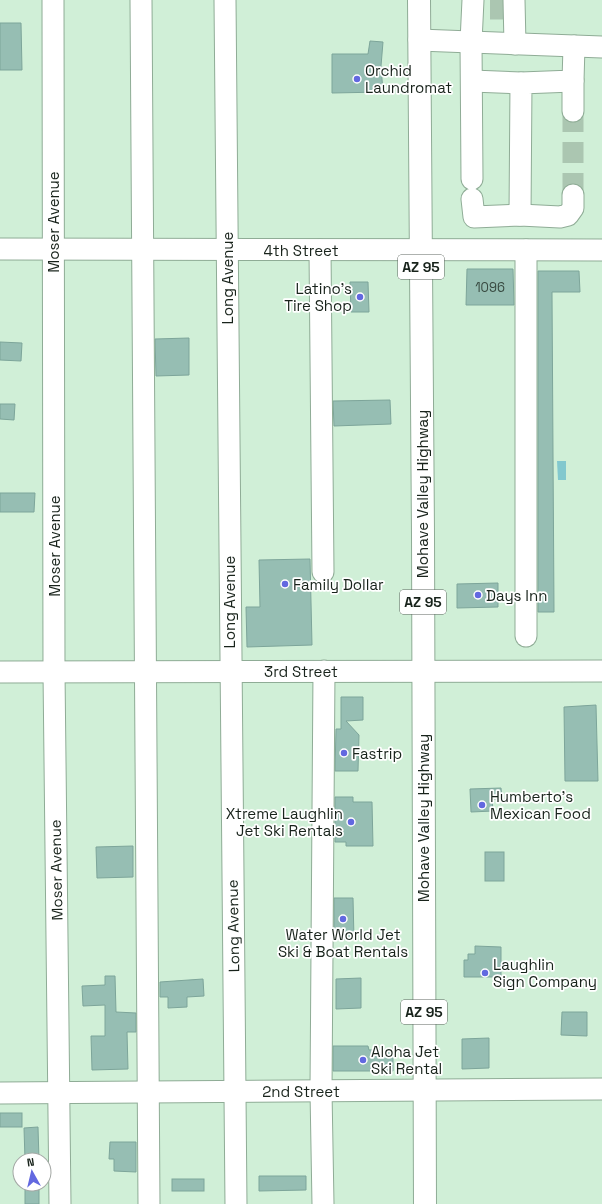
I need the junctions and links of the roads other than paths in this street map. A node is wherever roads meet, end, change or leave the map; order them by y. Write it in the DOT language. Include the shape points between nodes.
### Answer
graph roads {
  1 [pos="53,0"];
  2 [pos="141,0"];
  3 [pos="225,0"];
  4 [pos="419,0"];
  5 [pos="495,6"];
  6 [pos="419,40"];
  7 [pos="471,42"];
  8 [pos="515,44"];
  9 [pos="574,46"];
  10 [pos="602,47"];
  11 [pos="472,81"];
  12 [pos="573,81"];
  13 [pos="521,83"];
  14 [pos="573,111"];
  15 [pos="573,195"];
  16 [pos="520,216"];
  17 [pos="0,249"];
  18 [pos="54,249"];
  19 [pos="143,250"];
  20 [pos="226,250"];
  21 [pos="320,250"];
  22 [pos="421,250"];
  23 [pos="526,250"];
  24 [pos="602,250"];
  25 [pos="323,572"];
  26 [pos="526,636"];
  27 [pos="422,670"];
  28 [pos="230,671"];
  29 [pos="324,671"];
  30 [pos="602,671"];
  31 [pos="0,672"];
  32 [pos="54,672"];
  33 [pos="146,672"];
  34 [pos="602,1089"];
  35 [pos="425,1090"];
  36 [pos="235,1091"];
  37 [pos="321,1091"];
  38 [pos="148,1092"];
  39 [pos="0,1093"];
  40 [pos="59,1093"];
  41 [pos="60,1204"];
  42 [pos="149,1204"];
  43 [pos="236,1204"];
  44 [pos="323,1204"];
  45 [pos="425,1204"];
  1 -- 18 [label="street, Moser Avenue"];
  2 -- 19 [label="street"];
  3 -- 20 [label="street, Long Avenue"];
  4 -- 6 [label="highway, Mohave Valley Highway / AZ 95"];
  5 -- 7 [label="street"];
  5 -- 8 [label="street"];
  6 -- 7 [label="street"];
  6 -- 22 [label="highway, Mohave Valley Highway / AZ 95"];
  7 -- 8 [label="street"];
  7 -- 11 [label="street"];
  8 -- 9 [label="street"];
  9 -- 10 [label="street"];
  9 -- 12 [label="street"];
  11 -- 13 [label="street"];
  11 -- 16 [label="street" via="474,217"];
  12 -- 13 [label="street"];
  12 -- 14 [label="street"];
  13 -- 16 [label="street"];
  15 -- 16 [label="street" via="573,208 568,215"];
  17 -- 18 [label="street, 4th Street"];
  18 -- 19 [label="street, 4th Street"];
  18 -- 32 [label="street, Moser Avenue"];
  19 -- 20 [label="street, 4th Street"];
  19 -- 33 [label="street"];
  20 -- 21 [label="street, 4th Street"];
  20 -- 28 [label="street, Long Avenue"];
  21 -- 22 [label="street, 4th Street"];
  21 -- 25 [label="street"];
  22 -- 23 [label="street, 4th Street"];
  22 -- 27 [label="highway, Mohave Valley Highway / AZ 95"];
  23 -- 24 [label="street, 4th Street"];
  23 -- 26 [label="street"];
  27 -- 29 [label="street, 3rd Street"];
  27 -- 30 [label="street, 3rd Street"];
  27 -- 35 [label="highway, Mohave Valley Highway / AZ 95"];
  28 -- 29 [label="street, 3rd Street"];
  28 -- 33 [label="street, 3rd Street"];
  28 -- 36 [label="street, Long Avenue"];
  29 -- 37 [label="street"];
  31 -- 32 [label="street, 3rd Street"];
  32 -- 33 [label="street, 3rd Street"];
  32 -- 40 [label="street, Moser Avenue"];
  33 -- 38 [label="street"];
  34 -- 35 [label="street, 2nd Street"];
  35 -- 37 [label="street, 2nd Street"];
  35 -- 45 [label="highway, Mohave Valley Highway / AZ 95"];
  36 -- 37 [label="street, 2nd Street"];
  36 -- 38 [label="street, 2nd Street"];
  36 -- 43 [label="street, Long Avenue"];
  37 -- 44 [label="street"];
  38 -- 40 [label="street, 2nd Street"];
  38 -- 42 [label="street"];
  39 -- 40 [label="street, 2nd Street"];
  40 -- 41 [label="street, Moser Avenue"];
}
